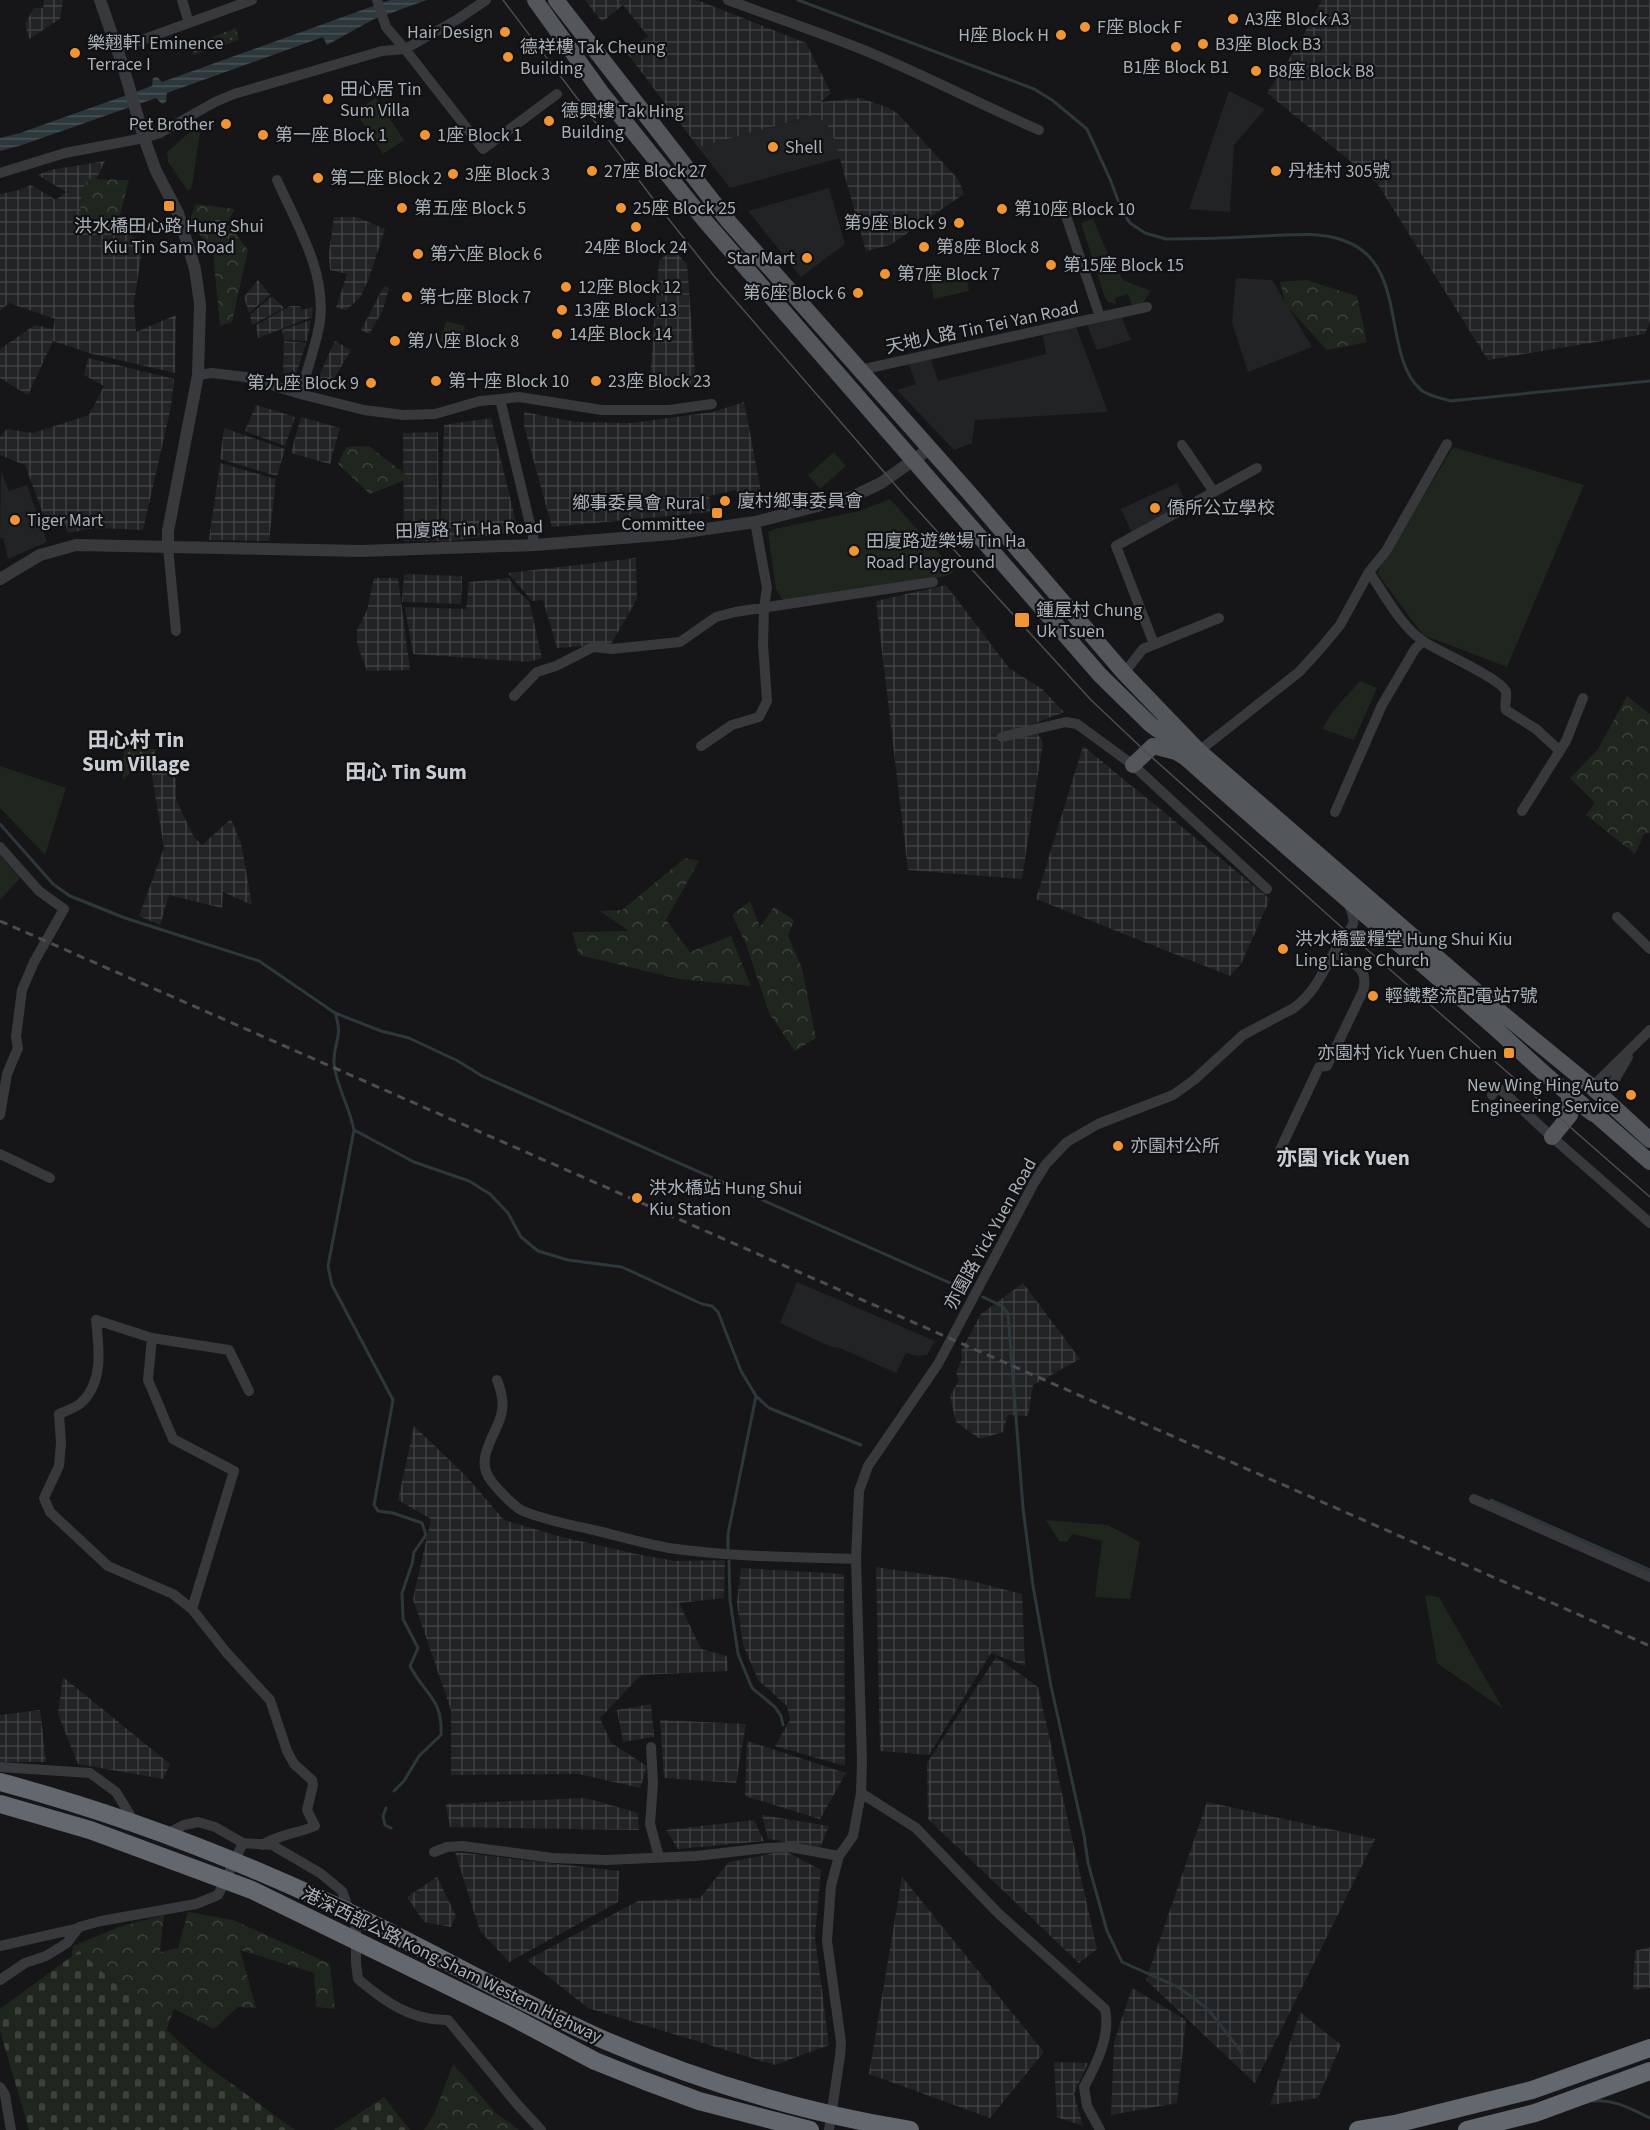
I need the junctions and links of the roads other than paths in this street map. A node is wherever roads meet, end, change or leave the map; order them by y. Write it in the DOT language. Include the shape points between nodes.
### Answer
graph roads {
  1 [pos="100,0"];
  2 [pos="182,0"];
  3 [pos="252,0"];
  4 [pos="377,0"];
  5 [pos="486,0"];
  6 [pos="556,0"];
  7 [pos="728,0"];
  8 [pos="534,2"];
  9 [pos="189,23"];
  10 [pos="117,49"];
  11 [pos="405,49"];
  12 [pos="557,94"];
  13 [pos="1039,130"];
  14 [pos="144,138"];
  15 [pos="0,173"];
  16 [pos="277,180"];
  17 [pos="1062,204"];
  18 [pos="1147,307"];
  19 [pos="1100,317"];
  20 [pos="860,370"];
  21 [pos="198,375"];
  22 [pos="300,394"];
  23 [pos="500,399"];
  24 [pos="712,404"];
  25 [pos="1447,444"];
  26 [pos="1182,445"];
  27 [pos="929,449"];
  28 [pos="913,460"];
  29 [pos="1257,468"];
  30 [pos="1214,492"];
  31 [pos="755,522"];
  32 [pos="536,545"];
  33 [pos="168,547"];
  34 [pos="1369,572"];
  35 [pos="0,579"];
  36 [pos="933,582"];
  37 [pos="764,607"];
  38 [pos="1219,618"];
  39 [pos="176,631"];
  40 [pos="1423,641"];
  41 [pos="1154,644"];
  42 [pos="1124,673"];
  43 [pos="1114,688"];
  44 [pos="514,696"];
  45 [pos="1583,698"];
  46 [pos="1151,725"];
  47 [pos="1002,737"];
  48 [pos="701,746"];
  49 [pos="1153,746"];
  50 [pos="1199,751"];
  51 [pos="1560,751"];
  52 [pos="1182,755"];
  53 [pos="1133,765"];
  54 [pos="1522,811"];
  55 [pos="1335,812"];
  56 [pos="0,847"];
  57 [pos="1268,889"];
  58 [pos="1348,900"];
  59 [pos="1617,916"];
  60 [pos="1353,924"];
  61 [pos="1385,934"];
  62 [pos="1650,949"];
  63 [pos="1334,952"];
  64 [pos="1650,1030"];
  65 [pos="1597,1092"];
  66 [pos="1492,1095"];
  67 [pos="1585,1112"];
  68 [pos="0,1115"];
  69 [pos="1552,1137"];
  70 [pos="1650,1140"];
  71 [pos="1280,1150"];
  72 [pos="0,1154"];
  73 [pos="1650,1161"];
  74 [pos="50,1178"];
  75 [pos="1650,1223"];
  76 [pos="152,1338"];
  77 [pos="497,1380"];
  78 [pos="249,1391"];
  79 [pos="1474,1499"];
  80 [pos="856,1559"];
  81 [pos="1650,1577"];
  82 [pos="192,1609"];
  83 [pos="651,1747"];
  84 [pos="0,1767"];
  85 [pos="0,1782"];
  86 [pos="861,1793"];
  87 [pos="0,1803"];
  88 [pos="243,1843"];
  89 [pos="262,1845"];
  90 [pos="434,1852"];
  91 [pos="839,1856"];
  92 [pos="659,1857"];
  93 [pos="79,1927"];
  94 [pos="0,1946"];
  95 [pos="0,1980"];
  96 [pos="1650,2048"];
  97 [pos="1650,2072"];
  98 [pos="0,2087"];
  99 [pos="11,2130"];
  100 [pos="542,2130"];
  101 [pos="810,2130"];
  102 [pos="829,2130"];
  103 [pos="910,2130"];
  104 [pos="1100,2130"];
  105 [pos="1358,2130"];
  106 [pos="1467,2130"];
  1 -- 10 [label="street"];
  2 -- 9 [label="street"];
  3 -- 9 [label="street"];
  4 -- 11 [label="street" via="386,27"];
  5 -- 11 [label="street"];
  6 -- 20 [label="main road" via="707,196"];
  7 -- 13 [label="street" via="868,52"];
  8 -- 28 [label="main road" via="705,221"];
  9 -- 10 [label="street"];
  10 -- 14 [label="street"];
  11 -- 12 [label="street" via="483,149"];
  11 -- 14 [label="street" via="382,51 234,94"];
  14 -- 15 [label="street" via="65,153"];
  14 -- 21 [label="street" via="178,213 195,268 200,304"];
  16 -- 22 [label="street" via="314,262 320,291 318,334"];
  17 -- 19 [label="street, 天地人路 Tin Tei Yan Road"];
  18 -- 19 [label="street"];
  19 -- 20 [label="street, 天地人路 Tin Tei Yan Road"];
  20 -- 27 [label="main road"];
  21 -- 22 [label="street" via="246,377"];
  21 -- 33 [label="street"];
  22 -- 23 [label="street" via="403,415 435,414"];
  23 -- 24 [label="street" via="519,397 633,412"];
  23 -- 32 [label="street"];
  25 -- 34 [label="street" via="1386,551"];
  26 -- 30 [label="street"];
  27 -- 28 [label="street, 田廈路 Tin Ha Road"];
  27 -- 42 [label="main road"];
  28 -- 31 [label="street, 田廈路 Tin Ha Road" via="881,483 852,497"];
  28 -- 43 [label="main road"];
  29 -- 30 [label="street"];
  30 -- 41 [label="street" via="1116,546"];
  31 -- 32 [label="street, 田廈路 Tin Ha Road" via="649,537"];
  31 -- 37 [label="street" via="767,588"];
  32 -- 33 [label="street, 田廈路 Tin Ha Road" via="361,551"];
  33 -- 35 [label="street, 田廈路 Tin Ha Road" via="66,547 40,555"];
  33 -- 39 [label="street"];
  34 -- 40 [label="street" via="1405,623"];
  34 -- 50 [label="street" via="1340,625 1299,672"];
  36 -- 37 [label="street"];
  37 -- 44 [label="street" via="716,617 675,643 594,647 537,672"];
  37 -- 48 [label="street" via="767,701 759,717 732,725"];
  38 -- 41 [label="street"];
  40 -- 51 [label="street" via="1492,679 1506,692 1506,710 1536,729"];
  40 -- 55 [label="street" via="1382,705"];
  41 -- 42 [label="street" via="1143,649"];
  42 -- 43 [label="main road"];
  42 -- 50 [label="main road"];
  43 -- 46 [label="main road"];
  45 -- 51 [label="street"];
  46 -- 49 [label="main road"];
  46 -- 52 [label="main road" via="1168,737"];
  47 -- 53 [label="street" via="1066,722 1077,724"];
  49 -- 52 [label="main road"];
  49 -- 53 [label="main road"];
  50 -- 65 [label="main road"];
  51 -- 54 [label="street"];
  52 -- 58 [label="main road"];
  53 -- 57 [label="street"];
  56 -- 68 [label="street" via="39,891 64,909 22,990 18,1048 6,1074"];
  58 -- 60 [label="street"];
  58 -- 61 [label="main road"];
  59 -- 62 [label="street"];
  60 -- 61 [label="street"];
  60 -- 63 [label="street, 亦園路 Yick Yuen Road"];
  61 -- 67 [label="main road"];
  63 -- 71 [label="street" via="1359,966 1365,982 1363,991 1327,1066 1319,1067"];
  63 -- 80 [label="street, 亦園路 Yick Yuen Road" via="1314,990 1294,1008 1243,1035 1182,1090 1098,1124 1067,1142 1046,1164 938,1364 868,1466 859,1491"];
  64 -- 65 [label="street"];
  65 -- 67 [label="main road"];
  65 -- 70 [label="main road"];
  66 -- 69 [label="street" via="1500,1089"];
  67 -- 69 [label="main road"];
  67 -- 73 [label="main road"];
  69 -- 75 [label="street"];
  72 -- 74 [label="street"];
  76 -- 78 [label="street" via="229,1350"];
  76 -- 82 [label="street" via="148,1380 172,1439 234,1471"];
  76 -- 82 [label="street" via="96,1320 100,1364 93,1386 80,1403 59,1414 59,1466 44,1498 50,1512 108,1566 173,1594"];
  77 -- 80 [label="street" via="502,1412 484,1464 488,1477 521,1511 668,1548 738,1556"];
  79 -- 81 [label="street"];
  80 -- 86 [label="street, 亦園路 Yick Yuen Road"];
  82 -- 89 [label="street" via="270,1700 287,1751 294,1764 312,1780 306,1810 315,1826"];
  83 -- 92 [label="street" via="650,1824"];
  84 -- 88 [label="street" via="90,1773 116,1792 132,1821 149,1837 159,1838 198,1822"];
  85 -- 103 [label="highway, 港深西部公路 Kong Sham Western Highway, bridge" via="106,1815 275,1879 390,1932 564,2021 705,2080 762,2097"];
  86 -- 91 [label="street, 亦園路 Yick Yuen Road" via="853,1836"];
  86 -- 104 [label="street" via="916,1828 999,1914 1105,2009 1107,2018 1099,2061 1084,2087 1087,2106"];
  87 -- 101 [label="highway, 港深西部公路 Kong Sham Western Highway, bridge" via="90,1830 252,1890 595,2061 699,2101"];
  88 -- 89 [label="street"];
  88 -- 93 [label="street" via="218,1895 196,1904"];
  89 -- 100 [label="street" via="272,1845 342,1891 356,1929 358,1979 383,2000 417,2017 448,2020"];
  90 -- 92 [label="street" via="462,1846 553,1858"];
  91 -- 92 [label="street" via="790,1847"];
  91 -- 102 [label="street, 亦園路 Yick Yuen Road" via="831,1886 827,1941 841,2042"];
  93 -- 94 [label="street"];
  93 -- 95 [label="street" via="67,1943"];
  96 -- 105 [label="highway" via="1532,2090"];
  97 -- 106 [label="highway" via="1535,2113"];
  98 -- 99 [label="street"];
}
